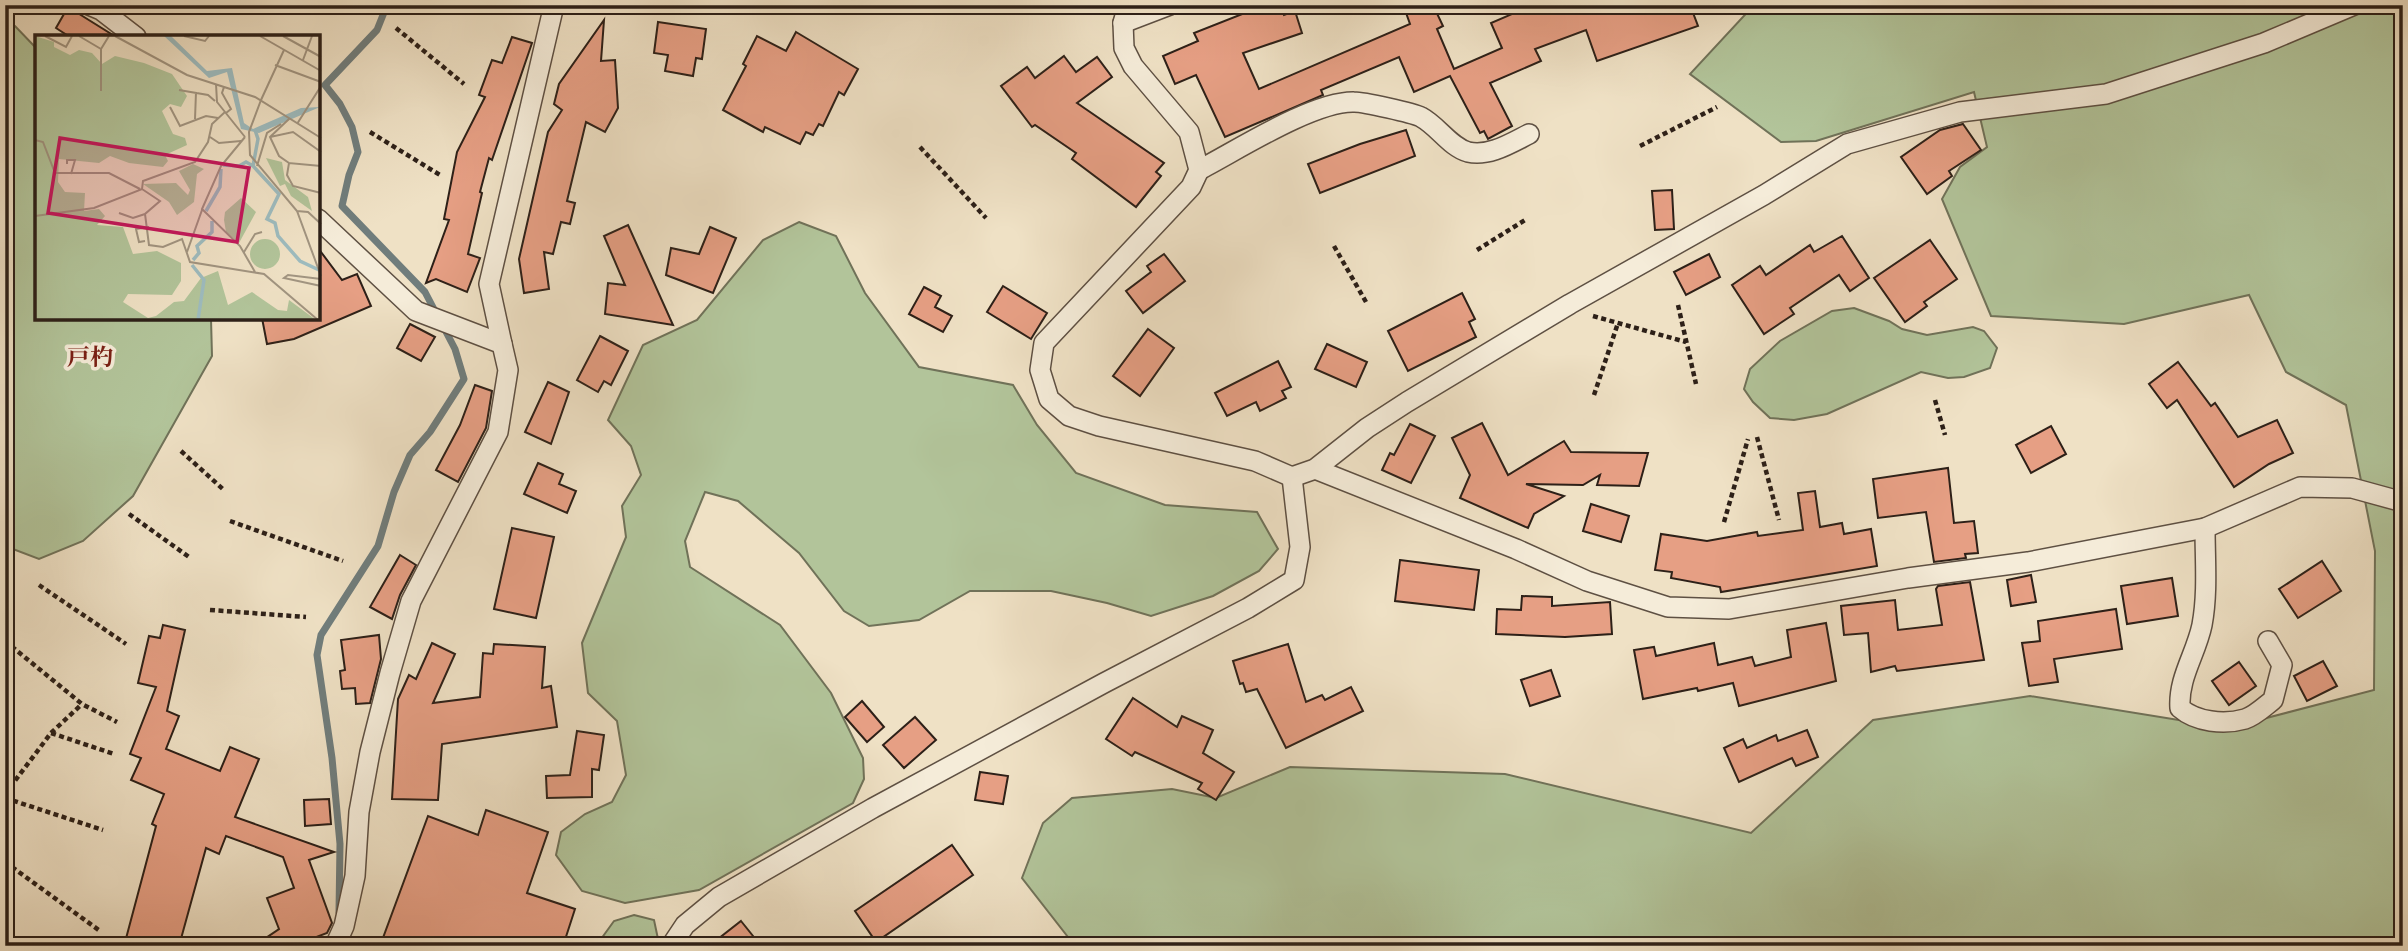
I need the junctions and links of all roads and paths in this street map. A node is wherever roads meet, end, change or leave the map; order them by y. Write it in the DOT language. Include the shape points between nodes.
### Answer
graph roads {
  1 [pos="89,5"];
  2 [pos="554,5"];
  3 [pos="1170,5"];
  4 [pos="2354,5"];
  5 [pos="1126,14"];
  6 [pos="396,28"];
  7 [pos="133,35"];
  8 [pos="464,84"];
  9 [pos="1717,107"];
  10 [pos="370,132"];
  11 [pos="1529,134"];
  12 [pos="1640,146"];
  13 [pos="920,148"];
  14 [pos="1199,170"];
  15 [pos="440,175"];
  16 [pos="986,218"];
  17 [pos="1525,220"];
  18 [pos="320,221"];
  19 [pos="1334,246"];
  20 [pos="1477,250"];
  21 [pos="1366,302"];
  22 [pos="1678,305"];
  23 [pos="1592,316"];
  24 [pos="1618,323"];
  25 [pos="1686,342"];
  26 [pos="502,344"];
  27 [pos="1696,384"];
  28 [pos="1594,396"];
  29 [pos="1935,400"];
  30 [pos="1945,435"];
  31 [pos="1757,437"];
  32 [pos="1748,439"];
  33 [pos="181,451"];
  34 [pos="1315,469"];
  35 [pos="1292,477"];
  36 [pos="225,491"];
  37 [pos="2403,502"];
  38 [pos="129,514"];
  39 [pos="1779,520"];
  40 [pos="230,521"];
  41 [pos="1724,522"];
  42 [pos="2205,528"];
  43 [pos="190,557"];
  44 [pos="343,561"];
  45 [pos="39,585"];
  46 [pos="210,610"];
  47 [pos="306,617"];
  48 [pos="2267,641"];
  49 [pos="8,642"];
  50 [pos="127,644"];
  51 [pos="5,649"];
  52 [pos="82,704"];
  53 [pos="117,722"];
  54 [pos="51,733"];
  55 [pos="114,754"];
  56 [pos="5,796"];
  57 [pos="103,830"];
  58 [pos="5,862"];
  59 [pos="100,931"];
  60 [pos="335,946"];
  61 [pos="671,946"];
  1 -- 7 [label="street"];
  2 -- 26 [label="street" via="489,284"];
  3 -- 5 [label="street"];
  4 -- 34 [label="street" via="2264,43 2106,94 1961,112 1847,144 1408,402"];
  5 -- 14 [label="street" via="1124,48 1133,66 1189,132"];
  6 -- 8 [label="path"];
  9 -- 12 [label="path"];
  10 -- 15 [label="path"];
  11 -- 14 [label="street" via="1493,151 1469,152 1420,116 1356,102 1335,103"];
  13 -- 16 [label="path"];
  14 -- 35 [label="street" via="1191,187 1044,343 1040,370 1049,399 1069,416 1255,461"];
  17 -- 20 [label="path"];
  18 -- 26 [label="street" via="416,311"];
  19 -- 21 [label="path"];
  22 -- 25 [label="path"];
  23 -- 24 [label="path"];
  24 -- 25 [label="path"];
  24 -- 28 [label="path"];
  25 -- 27 [label="path"];
  26 -- 60 [label="street" via="508,370 498,432 411,601 390,673 359,812 355,876"];
  29 -- 30 [label="path"];
  31 -- 39 [label="path"];
  32 -- 41 [label="path"];
  33 -- 36 [label="path"];
  34 -- 35 [label="street"];
  34 -- 42 [label="street" via="1587,581 1668,607 1729,609 2028,562"];
  35 -- 61 [label="street" via="1300,547 1294,580 873,808 719,897 684,925"];
  37 -- 42 [label="street" via="2352,488 2300,487"];
  38 -- 43 [label="path"];
  40 -- 44 [label="path"];
  42 -- 48 [label="street" via="2202,626 2179,693 2180,708 2214,722 2246,719 2273,700 2282,665"];
  45 -- 50 [label="path"];
  46 -- 47 [label="path"];
  49 -- 51 [label="path"];
  49 -- 52 [label="path"];
  52 -- 53 [label="path"];
  52 -- 54 [label="path"];
  54 -- 55 [label="path"];
  54 -- 56 [label="path"];
  56 -- 57 [label="path"];
  58 -- 59 [label="path"];
}
